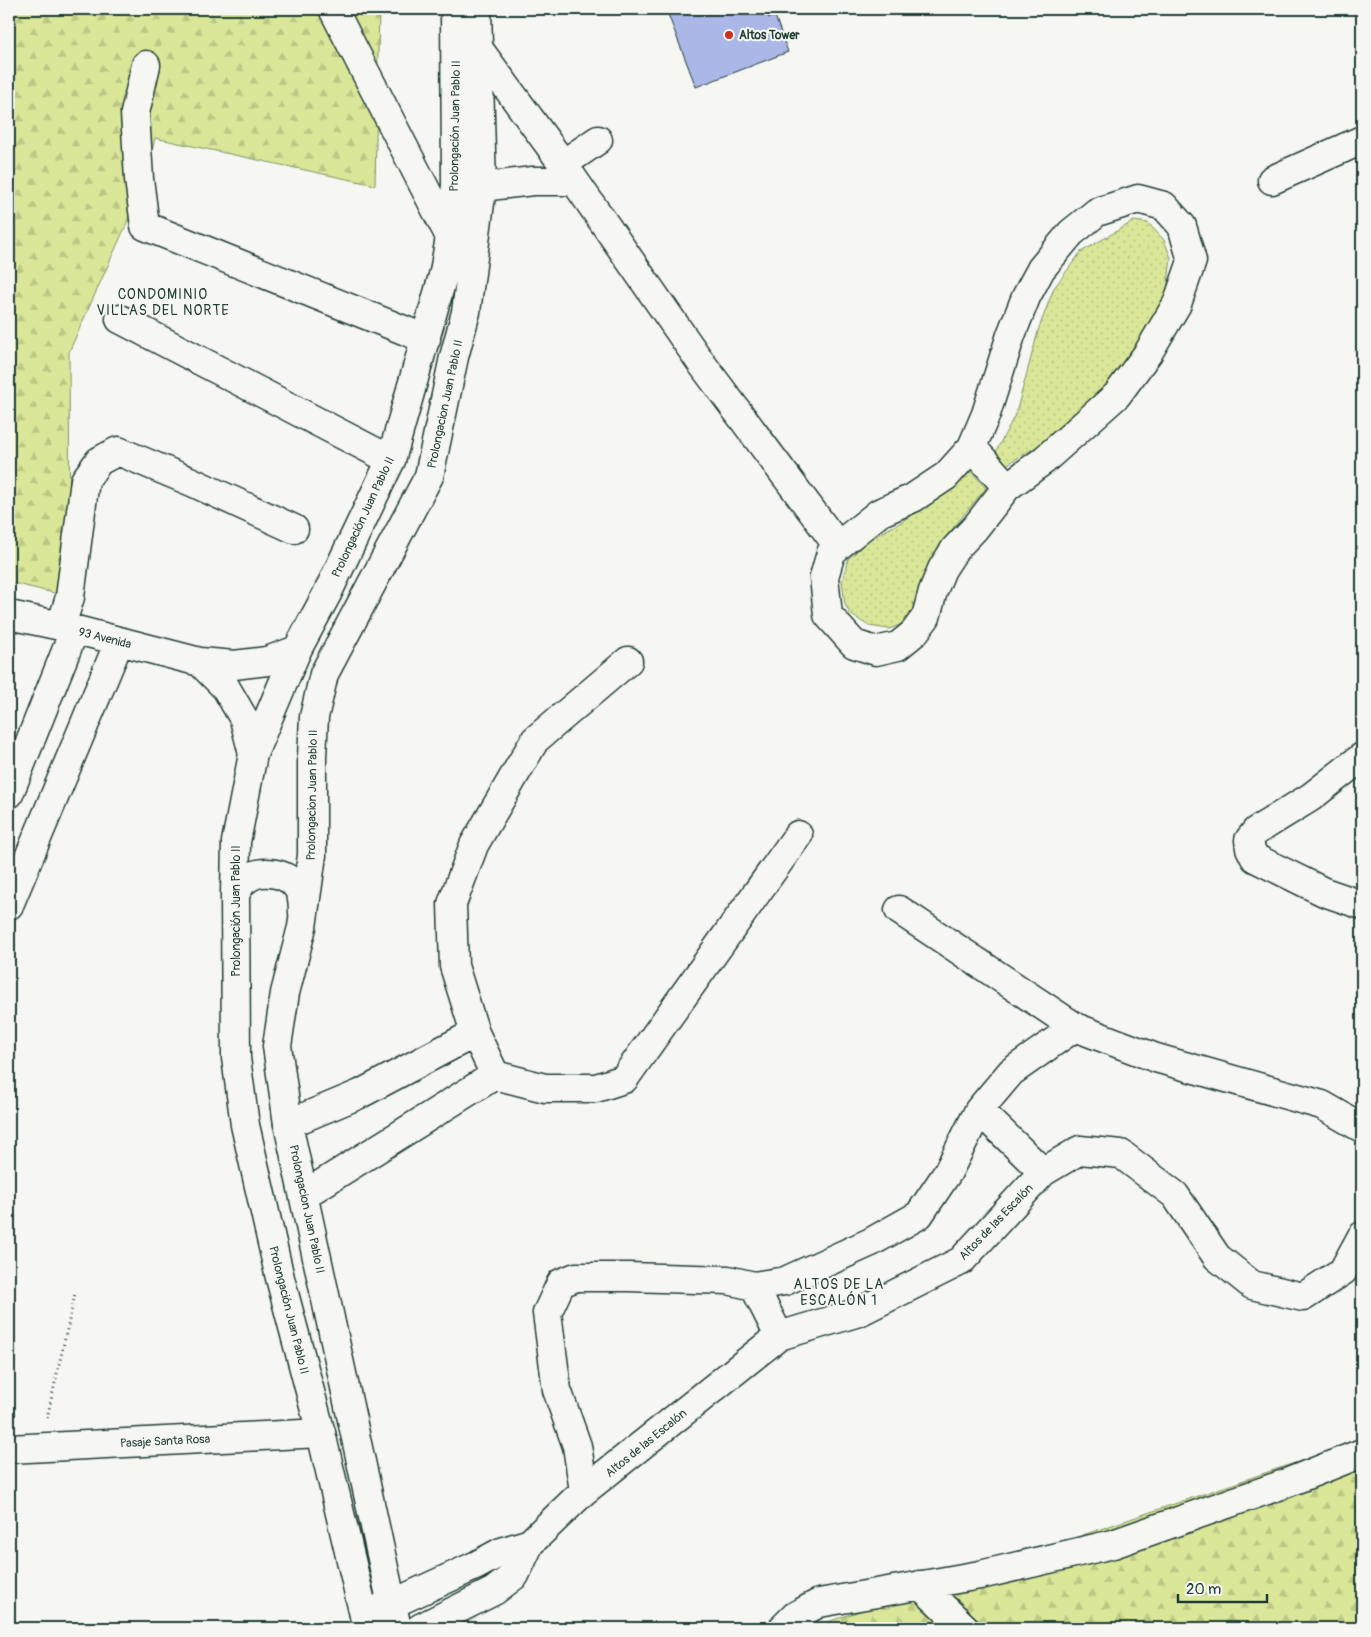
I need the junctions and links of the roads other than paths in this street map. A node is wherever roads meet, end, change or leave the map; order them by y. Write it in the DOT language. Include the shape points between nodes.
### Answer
graph roads {
  1 [pos="333,9"];
  2 [pos="455,9"];
  3 [pos="477,9"];
  4 [pos="478,48"];
  5 [pos="146,65"];
  6 [pos="598,140"];
  7 [pos="1362,140"];
  8 [pos="568,173"];
  9 [pos="1272,180"];
  10 [pos="482,187"];
  11 [pos="450,237"];
  12 [pos="120,318"];
  13 [pos="426,339"];
  14 [pos="972,447"];
  15 [pos="391,460"];
  16 [pos="1007,487"];
  17 [pos="294,530"];
  18 [pos="838,546"];
  19 [pos="9,615"];
  20 [pos="68,629"];
  21 [pos="119,642"];
  22 [pos="297,650"];
  23 [pos="628,661"];
  24 [pos="200,662"];
  25 [pos="253,754"];
  26 [pos="1362,758"];
  27 [pos="9,794"];
  28 [pos="798,835"];
  29 [pos="235,894"];
  30 [pos="9,905"];
  31 [pos="1362,905"];
  32 [pos="899,910"];
  33 [pos="302,927"];
  34 [pos="1075,1027"];
  35 [pos="475,1034"];
  36 [pos="495,1075"];
  37 [pos="979,1110"];
  38 [pos="288,1124"];
  39 [pos="1362,1128"];
  40 [pos="1043,1172"];
  41 [pos="304,1195"];
  42 [pos="1362,1236"];
  43 [pos="754,1286"];
  44 [pos="779,1336"];
  45 [pos="321,1433"];
  46 [pos="9,1449"];
  47 [pos="1362,1452"];
  48 [pos="584,1492"];
  49 [pos="530,1543"];
  50 [pos="920,1585"];
  51 [pos="394,1616"];
  52 [pos="366,1621"];
  53 [pos="420,1628"];
  54 [pos="783,1628"];
  55 [pos="965,1628"];
  1 -- 11 [label="street"];
  2 -- 11 [label="street, Prolongación Juan Pablo II" via="456,185"];
  3 -- 4 [label="street, Prolongacion Juan Pablo II"];
  4 -- 8 [label="street"];
  4 -- 10 [label="street, Prolongacion Juan Pablo II"];
  5 -- 13 [label="street" via="135,113 145,226"];
  6 -- 8 [label="street"];
  7 -- 9 [label="street"];
  8 -- 10 [label="street"];
  8 -- 18 [label="street" via="702,364"];
  10 -- 33 [label="street, Prolongacion Juan Pablo II" via="466,312 429,476 324,674 314,717 312,855"];
  11 -- 13 [label="street, Prolongación Juan Pablo II"];
  12 -- 15 [label="street"];
  13 -- 15 [label="street, Prolongación Juan Pablo II"];
  14 -- 16 [label="street"];
  14 -- 16 [label="street" via="1011,335 1041,269 1071,233 1097,212 1138,200 1164,206 1182,226 1192,261 1177,304 1118,395 1044,462"];
  14 -- 18 [label="street" via="946,476 913,498 879,513"];
  15 -- 22 [label="street, Prolongación Juan Pablo II"];
  16 -- 18 [label="street" via="955,549 942,568 926,617 898,646 876,651 854,644 828,615 824,577 831,553"];
  17 -- 20 [label="street" via="118,451 99,461 85,480"];
  19 -- 20 [label="street, 93 Avenida"];
  20 -- 21 [label="street, 93 Avenida"];
  20 -- 27 [label="street"];
  21 -- 24 [label="street, 93 Avenida"];
  21 -- 30 [label="street"];
  22 -- 24 [label="street, 93 Avenida" via="266,661 234,665"];
  22 -- 25 [label="street, Prolongación Juan Pablo II"];
  23 -- 35 [label="street" via="535,740 474,846 452,904 454,966"];
  24 -- 25 [label="street" via="226,688 244,719"];
  25 -- 29 [label="street, Prolongación Juan Pablo II" via="236,842"];
  26 -- 31 [label="street" via="1311,797 1256,831 1249,840 1254,858 1324,892"];
  28 -- 36 [label="street" via="624,1079 596,1088 545,1088"];
  29 -- 33 [label="street" via="244,881 258,874 274,873 288,879 299,890 304,905"];
  29 -- 45 [label="street, Prolongación Juan Pablo II" via="236,1058 245,1126 280,1278"];
  32 -- 34 [label="street"];
  33 -- 38 [label="street, Prolongacion Juan Pablo II" via="285,993 277,1046"];
  34 -- 37 [label="street" via="1011,1072"];
  34 -- 39 [label="street" via="1156,1058 1322,1105"];
  35 -- 36 [label="street"];
  35 -- 38 [label="street" via="360,1094"];
  36 -- 41 [label="street"];
  37 -- 40 [label="street"];
  37 -- 43 [label="street" via="948,1172 919,1215 871,1242 785,1281"];
  38 -- 41 [label="street, Prolongacion Juan Pablo II"];
  40 -- 42 [label="street, Altos de las Escalón" via="1080,1150 1121,1154 1174,1195 1217,1257 1252,1285 1303,1297 1343,1271"];
  40 -- 44 [label="street, Altos de las Escalón" via="961,1261 859,1312"];
  41 -- 51 [label="street, Prolongacion Juan Pablo II"];
  43 -- 44 [label="street"];
  43 -- 48 [label="street" via="728,1280 628,1277 576,1277 561,1283 547,1313 557,1390 577,1446"];
  44 -- 48 [label="street, Altos de las Escalón"];
  45 -- 46 [label="street, Pasaje Santa Rosa"];
  45 -- 52 [label="street, Prolongación Juan Pablo II"];
  47 -- 50 [label="street" via="1284,1484 1113,1544 980,1575"];
  48 -- 49 [label="street, Altos de las Escalón"];
  49 -- 51 [label="street, Altos de las Escalón" via="501,1552"];
  49 -- 53 [label="street, Altos de las Escalón" via="515,1574 494,1591"];
  50 -- 54 [label="street" via="819,1603 795,1616"];
  50 -- 55 [label="street"];
  51 -- 52 [label="street, Altos de las Escalón"];
}
